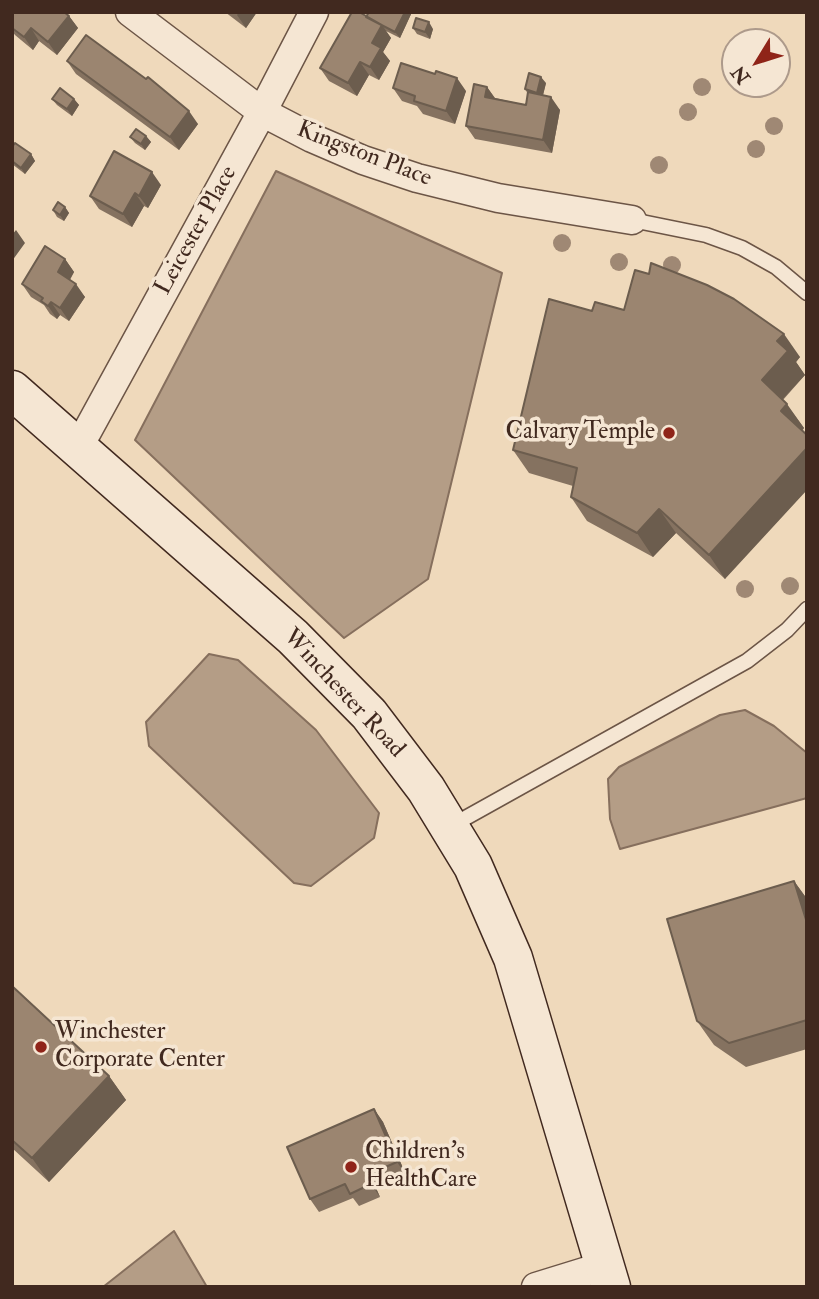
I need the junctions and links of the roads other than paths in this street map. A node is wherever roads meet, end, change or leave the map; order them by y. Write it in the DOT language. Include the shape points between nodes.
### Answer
graph roads {
  1 [pos="130,12"];
  2 [pos="314,12"];
  3 [pos="262,112"];
  4 [pos="632,220"];
  5 [pos="807,293"];
  6 [pos="12,390"];
  7 [pos="78,448"];
  8 [pos="807,610"];
  9 [pos="451,826"];
  10 [pos="608,1276"];
  11 [pos="536,1287"];
  1 -- 3 [label="street, Kingston Place"];
  2 -- 3 [label="street, Leicester Place"];
  3 -- 4 [label="street, Kingston Place" via="332,146 416,178 498,198"];
  3 -- 7 [label="street, Leicester Place"];
  4 -- 5 [label="lane" via="706,235 742,248 776,267"];
  6 -- 7 [label="street, Winchester Road"];
  7 -- 9 [label="street, Winchester Road" via="332,676 369,714"];
  8 -- 9 [label="lane" via="747,661"];
  9 -- 10 [label="street, Winchester Road" via="513,958"];
  10 -- 11 [label="street"];
}
